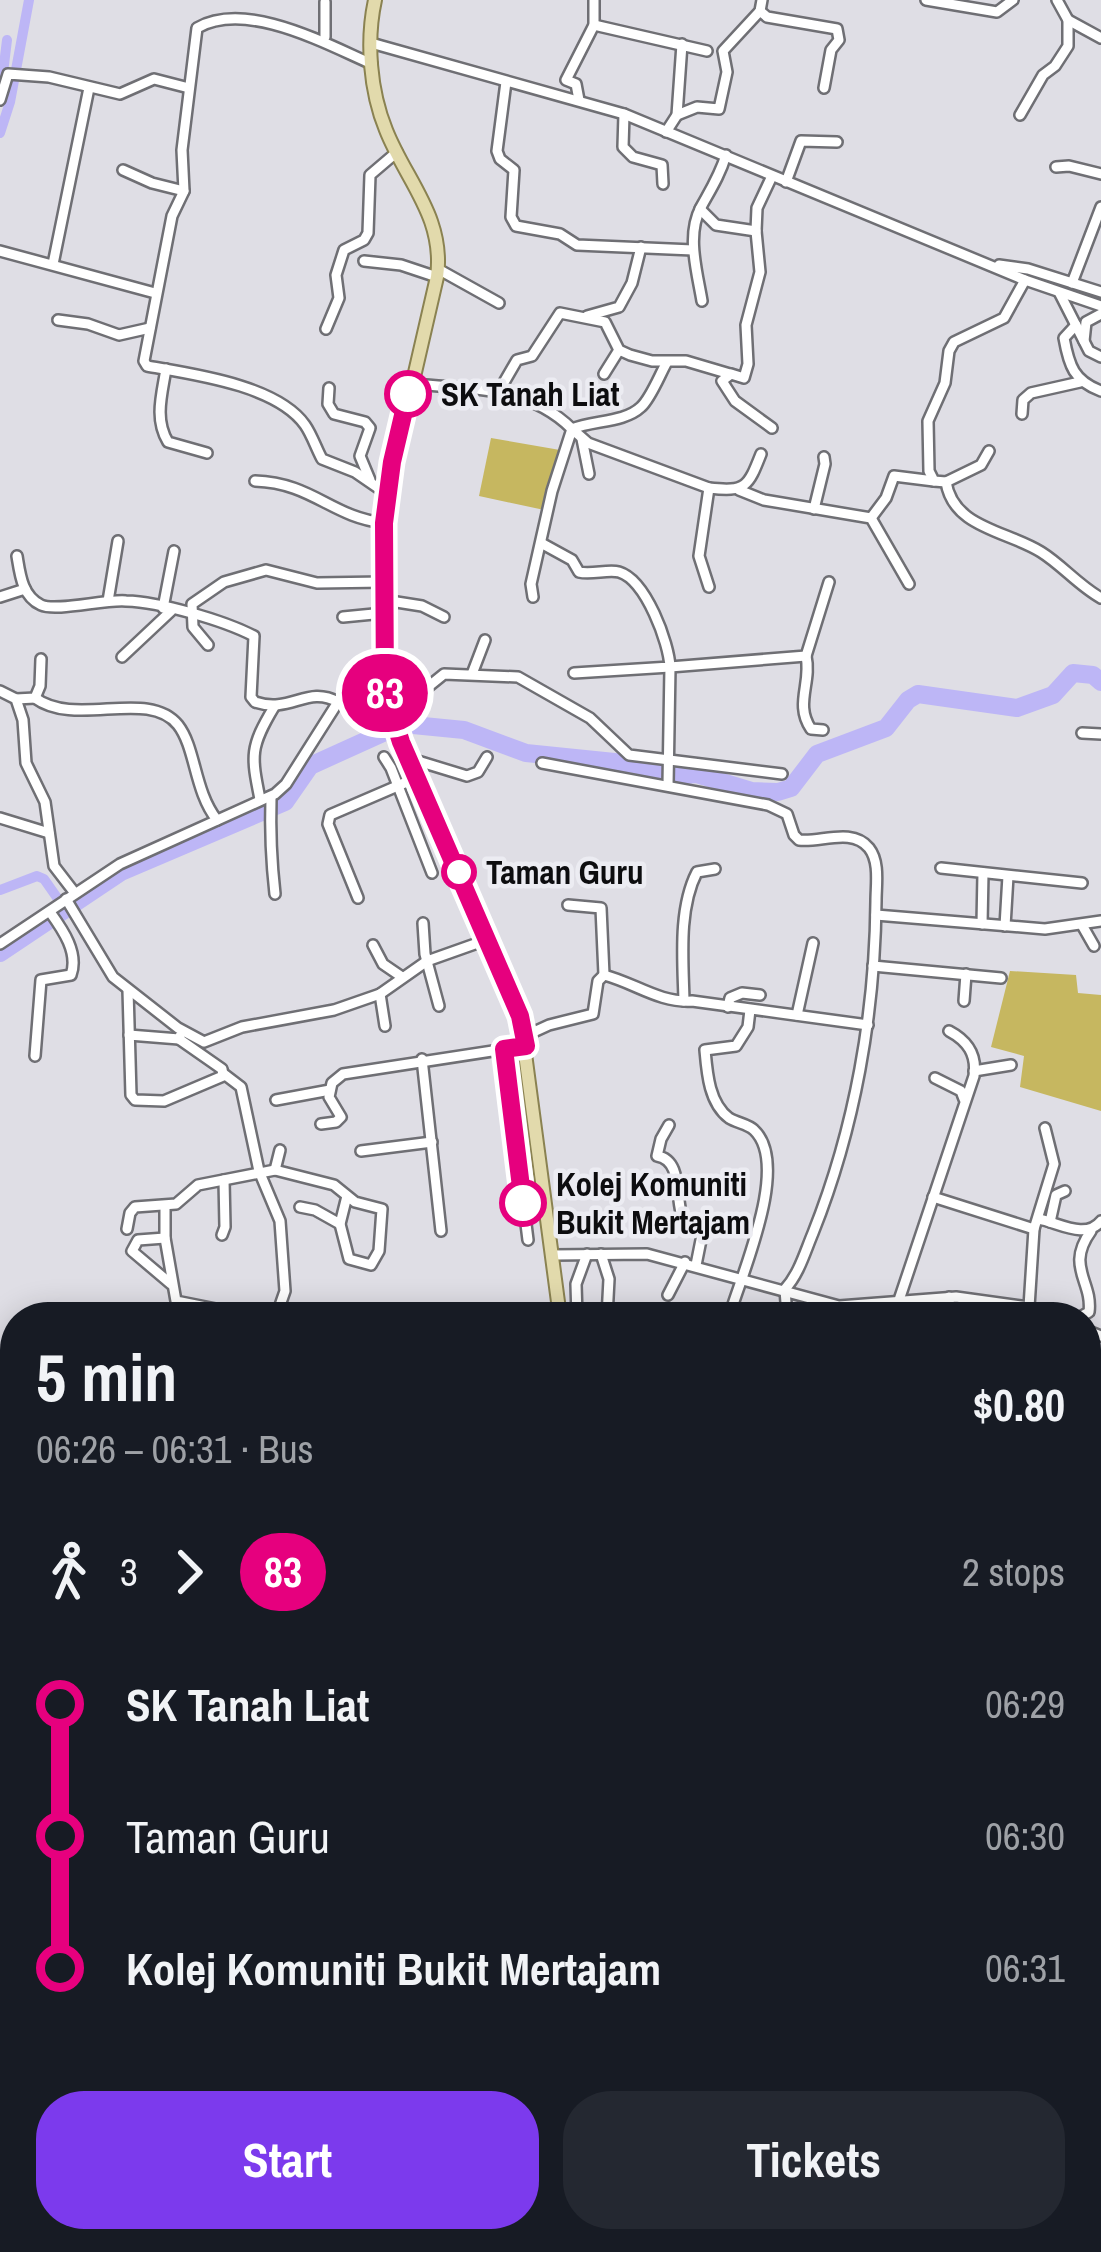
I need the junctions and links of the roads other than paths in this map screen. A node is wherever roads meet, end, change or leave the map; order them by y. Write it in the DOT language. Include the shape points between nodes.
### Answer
graph roads {
  1 [pos="375,0"];
  2 [pos="594,0"];
  3 [pos="926,0"];
  4 [pos="1013,0"];
  5 [pos="1057,0"];
  6 [pos="325,2"];
  7 [pos="761,6"];
  8 [pos="1068,20"];
  9 [pos="594,25"];
  10 [pos="325,37"];
  11 [pos="1101,38"];
  12 [pos="371,44"];
  13 [pos="682,44"];
  14 [pos="707,51"];
  15 [pos="372,64"];
  16 [pos="506,82"];
  17 [pos="89,88"];
  18 [pos="189,88"];
  19 [pos="824,88"];
  20 [pos="0,100"];
  21 [pos="579,100"];
  22 [pos="624,114"];
  23 [pos="677,115"];
  24 [pos="1020,115"];
  25 [pos="666,132"];
  26 [pos="837,142"];
  27 [pos="397,152"];
  28 [pos="726,155"];
  29 [pos="1057,167"];
  30 [pos="123,170"];
  31 [pos="1101,174"];
  32 [pos="772,176"];
  33 [pos="786,182"];
  34 [pos="663,184"];
  35 [pos="184,191"];
  36 [pos="1101,206"];
  37 [pos="700,208"];
  38 [pos="756,231"];
  39 [pos="641,247"];
  40 [pos="693,250"];
  41 [pos="0,251"];
  42 [pos="364,261"];
  43 [pos="988,263"];
  44 [pos="53,264"];
  45 [pos="437,273"];
  46 [pos="1024,280"];
  47 [pos="1072,283"];
  48 [pos="1101,292"];
  49 [pos="155,293"];
  50 [pos="1059,294"];
  51 [pos="702,301"];
  52 [pos="499,303"];
  53 [pos="1101,310"];
  54 [pos="587,316"];
  55 [pos="58,320"];
  56 [pos="1076,325"];
  57 [pos="150,328"];
  58 [pos="326,329"];
  59 [pos="1084,343"];
  60 [pos="619,350"];
  61 [pos="1101,357"];
  62 [pos="667,362"];
  63 [pos="166,369"];
  64 [pos="604,374"];
  65 [pos="731,374"];
  66 [pos="1080,382"];
  67 [pos="410,384"];
  68 [pos="329,388"];
  69 [pos="499,391"];
  70 [pos="1101,391"];
  71 [pos="1022,414"];
  72 [pos="772,428"];
  73 [pos="572,429"];
  74 [pos="582,440"];
  75 [pos="989,451"];
  76 [pos="207,453"];
  77 [pos="761,454"];
  78 [pos="824,457"];
  79 [pos="589,474"];
  80 [pos="255,481"];
  81 [pos="940,481"];
  82 [pos="371,485"];
  83 [pos="709,488"];
  84 [pos="739,490"];
  85 [pos="387,494"];
  86 [pos="814,509"];
  87 [pos="871,518"];
  88 [pos="384,523"];
  89 [pos="118,541"];
  90 [pos="541,543"];
  91 [pos="174,551"];
  92 [pos="17,556"];
  93 [pos="384,582"];
  94 [pos="829,583"];
  95 [pos="909,584"];
  96 [pos="709,587"];
  97 [pos="25,589"];
  98 [pos="0,597"];
  99 [pos="533,597"];
  100 [pos="1101,598"];
  101 [pos="108,601"];
  102 [pos="384,607"];
  103 [pos="167,609"];
  104 [pos="192,616"];
  105 [pos="343,617"];
  106 [pos="444,617"];
  107 [pos="485,640"];
  108 [pos="208,645"];
  109 [pos="806,656"];
  110 [pos="122,657"];
  111 [pos="41,659"];
  112 [pos="670,667"];
  113 [pos="574,673"];
  114 [pos="472,674"];
  115 [pos="0,691"];
  116 [pos="385,693"];
  117 [pos="35,698"];
  118 [pos="16,699"];
  119 [pos="338,702"];
  120 [pos="274,707"];
  121 [pos="823,730"];
  122 [pos="1082,733"];
  123 [pos="1101,734"];
  124 [pos="384,757"];
  125 [pos="487,757"];
  126 [pos="408,758"];
  127 [pos="542,764"];
  128 [pos="669,771"];
  129 [pos="782,774"];
  130 [pos="416,778"];
  131 [pos="395,786"];
  132 [pos="268,802"];
  133 [pos="0,818"];
  134 [pos="217,820"];
  135 [pos="49,833"];
  136 [pos="941,868"];
  137 [pos="715,869"];
  138 [pos="433,873"];
  139 [pos="983,873"];
  140 [pos="1008,876"];
  141 [pos="1082,883"];
  142 [pos="275,894"];
  143 [pos="69,896"];
  144 [pos="358,898"];
  145 [pos="568,905"];
  146 [pos="50,912"];
  147 [pos="876,914"];
  148 [pos="1101,921"];
  149 [pos="423,923"];
  150 [pos="982,924"];
  151 [pos="1082,925"];
  152 [pos="1005,926"];
  153 [pos="488,939"];
  154 [pos="0,944"];
  155 [pos="813,944"];
  156 [pos="374,945"];
  157 [pos="1094,946"];
  158 [pos="427,962"];
  159 [pos="873,966"];
  160 [pos="966,974"];
  161 [pos="604,975"];
  162 [pos="402,977"];
  163 [pos="1001,978"];
  164 [pos="128,989"];
  165 [pos="380,994"];
  166 [pos="760,995"];
  167 [pos="684,1001"];
  168 [pos="964,1001"];
  169 [pos="439,1006"];
  170 [pos="728,1007"];
  171 [pos="750,1010"];
  172 [pos="797,1015"];
  173 [pos="868,1024"];
  174 [pos="385,1027"];
  175 [pos="949,1031"];
  176 [pos="180,1034"];
  177 [pos="129,1035"];
  178 [pos="525,1041"];
  179 [pos="504,1049"];
  180 [pos="35,1056"];
  181 [pos="422,1059"];
  182 [pos="1011,1064"];
  183 [pos="974,1071"];
  184 [pos="224,1074"];
  185 [pos="935,1078"];
  186 [pos="330,1090"];
  187 [pos="964,1099"];
  188 [pos="276,1100"];
  189 [pos="321,1124"];
  190 [pos="669,1125"];
  191 [pos="1045,1128"];
  192 [pos="432,1142"];
  193 [pos="280,1150"];
  194 [pos="361,1151"];
  195 [pos="275,1171"];
  196 [pos="260,1173"];
  197 [pos="224,1180"];
  198 [pos="1065,1191"];
  199 [pos="346,1196"];
  200 [pos="933,1198"];
  201 [pos="165,1206"];
  202 [pos="300,1208"];
  203 [pos="1041,1223"];
  204 [pos="340,1224"];
  205 [pos="127,1229"];
  206 [pos="1097,1229"];
  207 [pos="441,1232"];
  208 [pos="221,1235"];
  209 [pos="165,1238"];
  210 [pos="528,1240"];
  211 [pos="587,1254"];
  212 [pos="601,1254"];
  213 [pos="554,1255"];
  214 [pos="691,1264"];
  215 [pos="740,1278"];
  216 [pos="171,1284"];
  217 [pos="785,1289"];
  218 [pos="668,1295"];
  219 [pos="950,1297"];
  220 [pos="899,1300"];
  221 [pos="179,1302"];
  222 [pos="281,1302"];
  223 [pos="559,1302"];
  224 [pos="577,1302"];
  225 [pos="608,1302"];
  226 [pos="733,1302"];
  227 [pos="786,1302"];
  228 [pos="819,1302"];
  229 [pos="889,1302"];
  230 [pos="950,1302"];
  231 [pos="980,1302"];
  232 [pos="1034,1302"];
  233 [pos="1090,1302"];
  1 -- 12 [label="main road"];
  2 -- 9 [label="street"];
  3 -- 4 [label="street" via="997,12"];
  5 -- 8 [label="street"];
  6 -- 10 [label="street"];
  7 -- 19 [label="street" via="767,17 837,29"];
  7 -- 23 [label="street" via="723,51 719,109 697,106"];
  8 -- 11 [label="street"];
  8 -- 24 [label="street" via="1068,46"];
  9 -- 13 [label="street"];
  9 -- 21 [label="street" via="566,80 576,84"];
  10 -- 15 [label="street"];
  10 -- 18 [label="street" via="267,13 210,15 197,28"];
  12 -- 15 [label="main road"];
  12 -- 16 [label="street"];
  13 -- 14 [label="street"];
  13 -- 23 [label="street"];
  15 -- 27 [label="main road"];
  16 -- 21 [label="street"];
  16 -- 39 [label="street" via="497,152 514,170 511,222 577,245"];
  17 -- 18 [label="street" via="120,94 154,80"];
  17 -- 20 [label="street" via="8,74"];
  17 -- 44 [label="street"];
  18 -- 35 [label="street"];
  21 -- 22 [label="street"];
  22 -- 25 [label="street"];
  22 -- 34 [label="street" via="623,147 662,165"];
  23 -- 25 [label="street"];
  25 -- 28 [label="street"];
  26 -- 33 [label="street" via="800,141"];
  27 -- 45 [label="main road" via="430,212"];
  27 -- 58 [label="street" via="370,176 368,233 344,250"];
  28 -- 32 [label="street"];
  28 -- 37 [label="street"];
  29 -- 31 [label="street"];
  30 -- 35 [label="street"];
  32 -- 33 [label="street"];
  32 -- 38 [label="street"];
  33 -- 43 [label="street"];
  35 -- 49 [label="street"];
  36 -- 47 [label="street"];
  37 -- 38 [label="street" via="716,225"];
  37 -- 40 [label="street"];
  38 -- 65 [label="street" via="760,272 746,325 748,369 744,378"];
  39 -- 40 [label="street"];
  39 -- 54 [label="street" via="619,307"];
  40 -- 51 [label="street"];
  41 -- 44 [label="street"];
  42 -- 45 [label="street"];
  43 -- 46 [label="street"];
  43 -- 47 [label="street"];
  44 -- 49 [label="street"];
  45 -- 52 [label="street"];
  45 -- 67 [label="main road"];
  46 -- 50 [label="street"];
  46 -- 81 [label="street" via="1004,318 949,351 928,422 929,471"];
  47 -- 48 [label="street"];
  49 -- 57 [label="street"];
  50 -- 53 [label="street"];
  50 -- 56 [label="street"];
  53 -- 59 [label="street" via="1086,322"];
  54 -- 60 [label="street" via="605,322"];
  54 -- 69 [label="street" via="560,313"];
  55 -- 57 [label="street" via="118,335"];
  56 -- 59 [label="street"];
  56 -- 66 [label="street" via="1064,338"];
  57 -- 63 [label="street" via="145,364"];
  59 -- 61 [label="street"];
  60 -- 62 [label="street"];
  60 -- 64 [label="street"];
  62 -- 65 [label="street"];
  62 -- 73 [label="street" via="642,407"];
  63 -- 76 [label="street" via="161,431 168,442"];
  63 -- 82 [label="street" via="268,398 303,421 322,459"];
  65 -- 72 [label="street" via="722,387"];
  66 -- 70 [label="street"];
  66 -- 71 [label="street" via="1031,393"];
  67 -- 69 [label="street"];
  67 -- 85 [label="main road"];
  68 -- 82 [label="street" via="334,414 370,428 361,456"];
  69 -- 73 [label="street" via="531,398"];
  73 -- 74 [label="street"];
  73 -- 90 [label="street"];
  74 -- 79 [label="street"];
  74 -- 83 [label="street"];
  75 -- 81 [label="street" via="981,465"];
  77 -- 84 [label="street"];
  78 -- 86 [label="street"];
  80 -- 88 [label="street" via="286,482"];
  81 -- 87 [label="street" via="894,476"];
  81 -- 100 [label="street" via="962,514 1042,552"];
  82 -- 85 [label="street"];
  83 -- 84 [label="street"];
  83 -- 96 [label="street" via="699,556"];
  84 -- 86 [label="street"];
  85 -- 88 [label="main road"];
  86 -- 87 [label="street"];
  87 -- 95 [label="street"];
  88 -- 93 [label="main road"];
  89 -- 101 [label="street"];
  90 -- 99 [label="street"];
  90 -- 112 [label="street" via="579,572 625,574 658,619"];
  91 -- 103 [label="street"];
  92 -- 97 [label="street"];
  93 -- 102 [label="main road"];
  93 -- 104 [label="street" via="317,583 266,570 224,582 195,601"];
  94 -- 109 [label="street"];
  97 -- 98 [label="street"];
  97 -- 101 [label="street" via="50,609"];
  101 -- 103 [label="street"];
  102 -- 105 [label="street"];
  102 -- 106 [label="street" via="422,606"];
  102 -- 116 [label="main road"];
  103 -- 104 [label="street"];
  103 -- 110 [label="street"];
  104 -- 108 [label="street"];
  104 -- 120 [label="street" via="254,636 251,698"];
  107 -- 114 [label="street"];
  109 -- 112 [label="street"];
  109 -- 121 [label="street" via="803,714 811,729"];
  111 -- 117 [label="street"];
  112 -- 113 [label="street"];
  112 -- 128 [label="street"];
  114 -- 116 [label="street" via="444,674 418,695"];
  114 -- 128 [label="street" via="518,677 590,718 623,752"];
  115 -- 118 [label="street"];
  116 -- 119 [label="street"];
  116 -- 126 [label="main road"];
  117 -- 118 [label="street"];
  117 -- 134 [label="street" via="62,712 116,706 172,720"];
  118 -- 135 [label="street"];
  119 -- 120 [label="street" via="314,696"];
  119 -- 132 [label="street"];
  120 -- 132 [label="street" via="252,770"];
  122 -- 123 [label="street"];
  124 -- 131 [label="street"];
  125 -- 126 [label="street" via="467,776"];
  126 -- 130 [label="main road"];
  127 -- 128 [label="street"];
  128 -- 129 [label="street"];
  128 -- 147 [label="street" via="782,810 803,842 862,842 876,861"];
  130 -- 131 [label="street"];
  130 -- 153 [label="main road"];
  131 -- 138 [label="street"];
  131 -- 144 [label="street" via="329,818"];
  132 -- 134 [label="street"];
  132 -- 142 [label="street"];
  133 -- 135 [label="street"];
  134 -- 143 [label="street"];
  135 -- 143 [label="street" via="53,866"];
  136 -- 139 [label="street"];
  137 -- 167 [label="street" via="697,872 690,884"];
  139 -- 140 [label="street"];
  139 -- 150 [label="street"];
  140 -- 141 [label="street"];
  140 -- 152 [label="street"];
  143 -- 146 [label="street"];
  143 -- 164 [label="street" via="108,970"];
  145 -- 161 [label="street" via="601,908"];
  146 -- 154 [label="street"];
  146 -- 180 [label="street" via="74,967 71,975 41,980"];
  147 -- 150 [label="street"];
  147 -- 159 [label="street"];
  148 -- 151 [label="street"];
  149 -- 158 [label="street"];
  150 -- 152 [label="street"];
  151 -- 152 [label="street"];
  151 -- 157 [label="street"];
  153 -- 158 [label="street"];
  153 -- 178 [label="main road"];
  155 -- 172 [label="street"];
  156 -- 162 [label="street"];
  158 -- 162 [label="street"];
  158 -- 169 [label="street"];
  159 -- 160 [label="street"];
  159 -- 173 [label="street"];
  160 -- 163 [label="street"];
  160 -- 168 [label="street"];
  161 -- 167 [label="street"];
  161 -- 178 [label="street" via="596,1011"];
  162 -- 165 [label="street"];
  164 -- 176 [label="street"];
  164 -- 177 [label="street"];
  165 -- 174 [label="street"];
  165 -- 176 [label="street" via="216,1040"];
  166 -- 170 [label="street" via="737,994"];
  167 -- 170 [label="street"];
  170 -- 171 [label="street"];
  171 -- 172 [label="street"];
  171 -- 215 [label="street" via="736,1046 705,1050 717,1105 754,1130 768,1163 769,1185"];
  172 -- 173 [label="street"];
  173 -- 217 [label="street" via="821,1212"];
  175 -- 183 [label="street" via="968,1043"];
  176 -- 177 [label="street"];
  176 -- 184 [label="street"];
  177 -- 184 [label="street" via="135,1100 176,1098"];
  178 -- 179 [label="street"];
  178 -- 213 [label="main road"];
  179 -- 181 [label="street"];
  179 -- 210 [label="street"];
  181 -- 186 [label="street" via="343,1074"];
  181 -- 192 [label="street"];
  182 -- 183 [label="street"];
  183 -- 187 [label="street"];
  184 -- 196 [label="street" via="241,1087"];
  185 -- 187 [label="street"];
  186 -- 188 [label="street"];
  186 -- 189 [label="street" via="341,1117"];
  187 -- 200 [label="street"];
  190 -- 214 [label="street" via="657,1156 674,1163 684,1223 704,1230"];
  191 -- 203 [label="street" via="1054,1164"];
  192 -- 194 [label="street"];
  192 -- 207 [label="street"];
  193 -- 195 [label="street"];
  195 -- 196 [label="street"];
  195 -- 199 [label="street" via="334,1185"];
  196 -- 197 [label="street"];
  196 -- 222 [label="street" via="280,1221"];
  197 -- 201 [label="street"];
  197 -- 208 [label="street"];
  198 -- 203 [label="street"];
  199 -- 204 [label="street"];
  199 -- 204 [label="street" via="384,1213 370,1265 349,1259"];
  200 -- 203 [label="street"];
  200 -- 220 [label="street"];
  201 -- 205 [label="street" via="135,1208"];
  201 -- 209 [label="street"];
  202 -- 204 [label="street"];
  203 -- 206 [label="street"];
  203 -- 232 [label="street"];
  206 -- 233 [label="street" via="1081,1252"];
  209 -- 216 [label="street"];
  209 -- 216 [label="street" via="138,1240 132,1251"];
  211 -- 212 [label="street"];
  211 -- 213 [label="street"];
  211 -- 224 [label="street"];
  212 -- 214 [label="street"];
  212 -- 225 [label="street"];
  213 -- 223 [label="main road"];
  214 -- 215 [label="street"];
  214 -- 218 [label="street"];
  215 -- 217 [label="street"];
  215 -- 226 [label="street"];
  216 -- 221 [label="street"];
  217 -- 227 [label="street"];
  217 -- 228 [label="street"];
  219 -- 220 [label="street"];
  219 -- 230 [label="street"];
  219 -- 231 [label="street"];
  220 -- 229 [label="street"];
}
